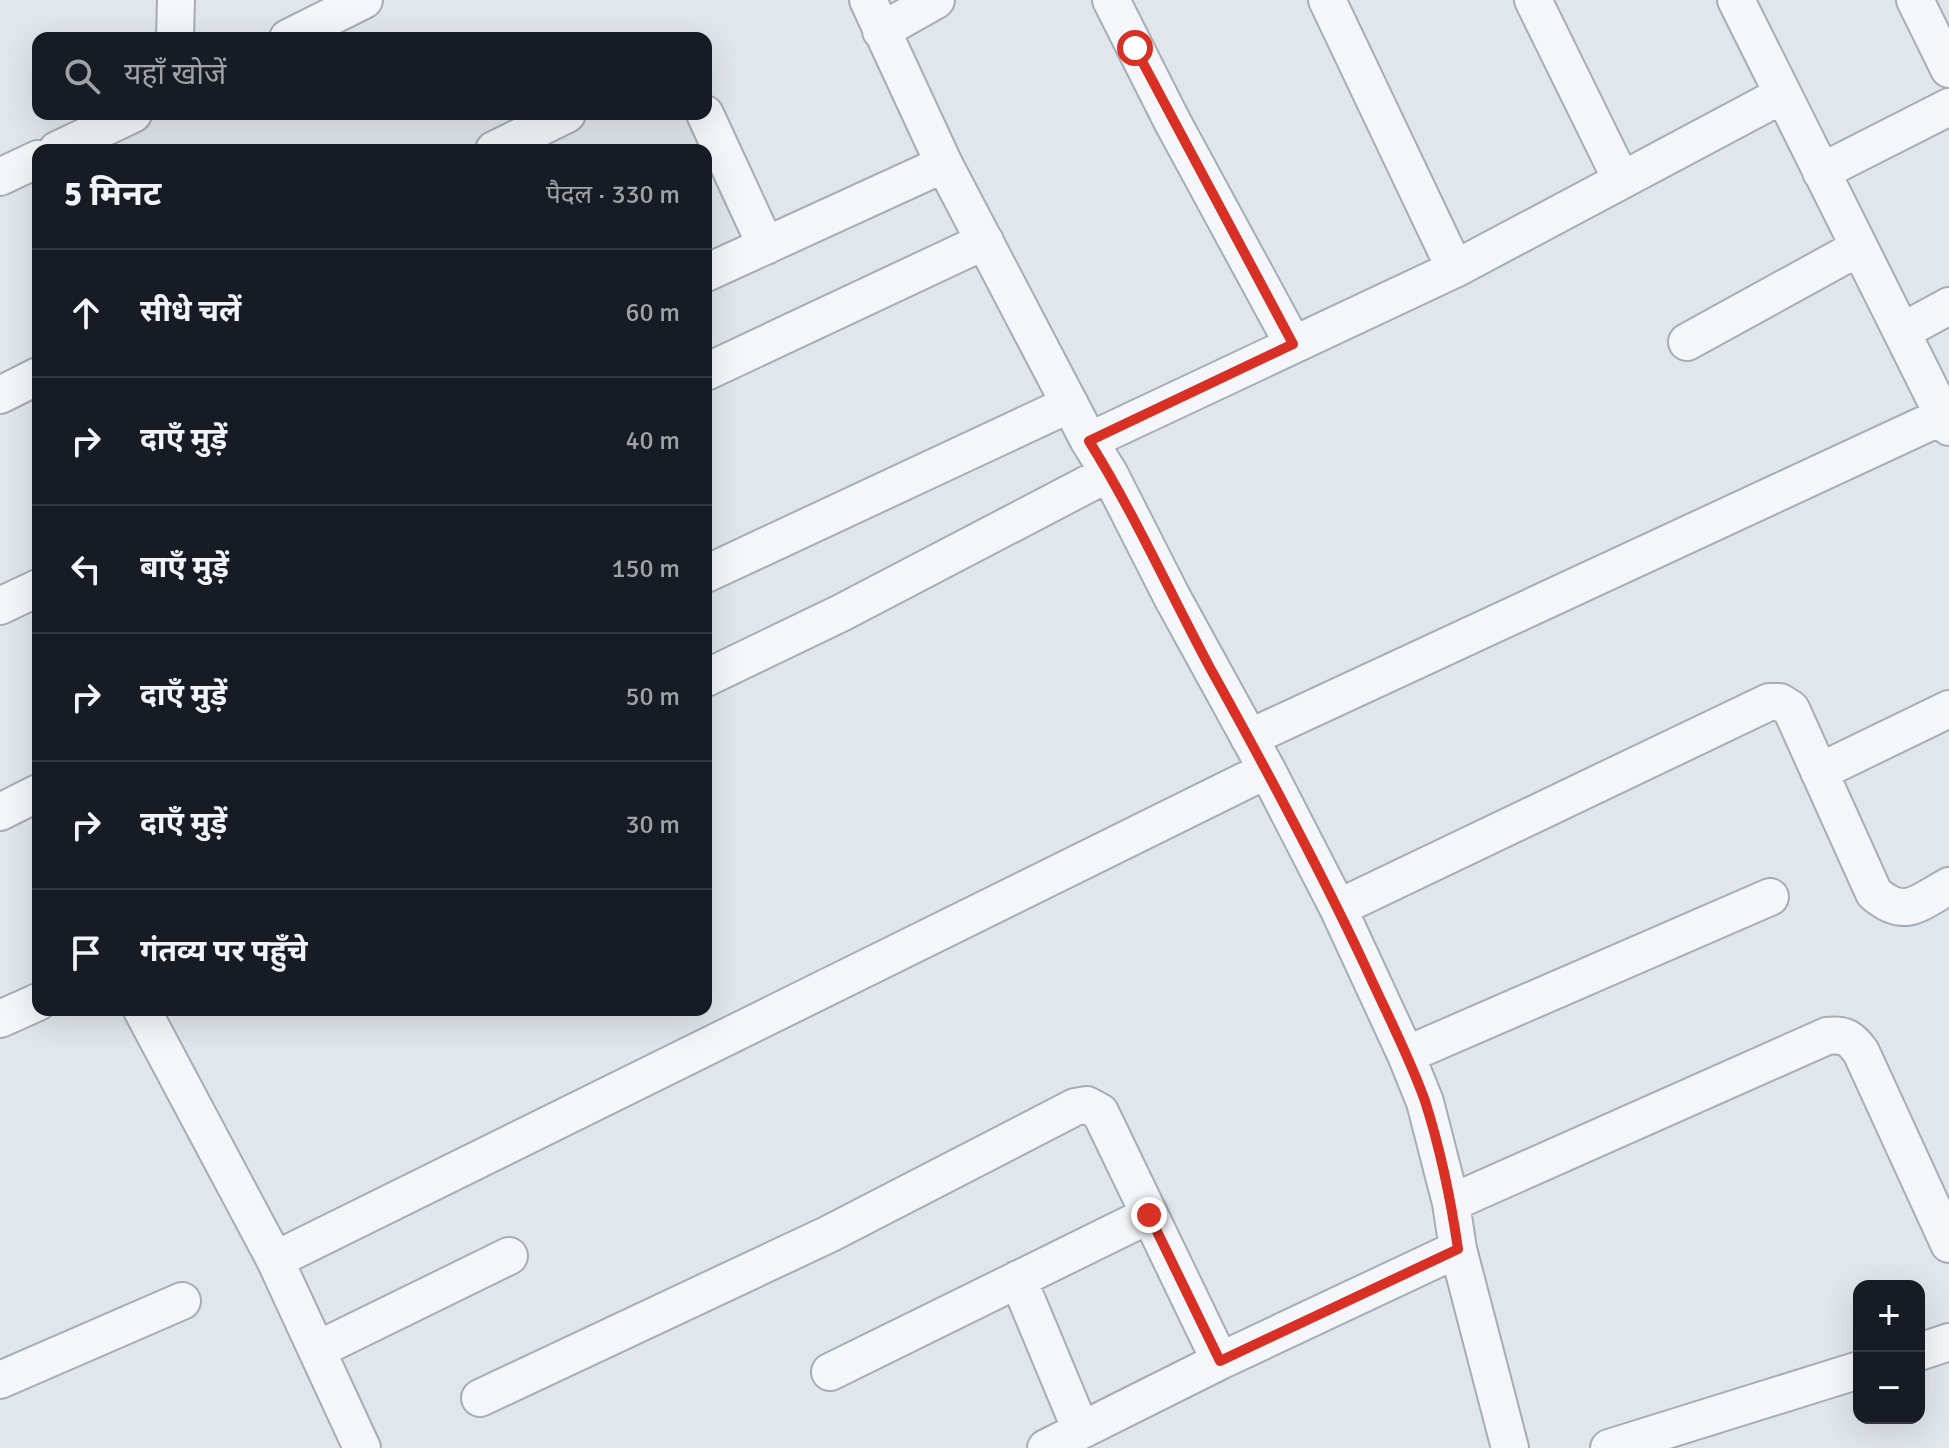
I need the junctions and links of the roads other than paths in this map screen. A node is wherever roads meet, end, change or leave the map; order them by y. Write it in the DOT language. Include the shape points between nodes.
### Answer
graph roads {
  1 [pos="176,0"];
  2 [pos="364,0"];
  3 [pos="936,0"];
  4 [pos="1111,0"];
  5 [pos="1327,0"];
  6 [pos="1533,0"];
  7 [pos="1736,0"];
  8 [pos="1915,0"];
  9 [pos="875,15"];
  10 [pos="175,32"];
  11 [pos="300,32"];
  12 [pos="1949,69"];
  13 [pos="1782,95"];
  14 [pos="1949,107"];
  15 [pos="120,120"];
  16 [pos="555,120"];
  17 [pos="708,120"];
  18 [pos="70,144"];
  19 [pos="506,144"];
  20 [pos="32,162"];
  21 [pos="944,164"];
  22 [pos="1821,172"];
  23 [pos="0,177"];
  24 [pos="1621,179"];
  25 [pos="985,241"];
  26 [pos="766,246"];
  27 [pos="1858,248"];
  28 [pos="1455,269"];
  29 [pos="712,270"];
  30 [pos="1949,306"];
  31 [pos="1903,331"];
  32 [pos="1687,342"];
  33 [pos="1293,344"];
  34 [pos="712,369"];
  35 [pos="32,379"];
  36 [pos="0,395"];
  37 [pos="1070,404"];
  38 [pos="1946,421"];
  39 [pos="1089,441"];
  40 [pos="1109,473"];
  41 [pos="712,571"];
  42 [pos="32,591"];
  43 [pos="0,606"];
  44 [pos="712,675"];
  45 [pos="1949,709"];
  46 [pos="1249,738"];
  47 [pos="1267,770"];
  48 [pos="1819,772"];
  49 [pos="32,796"];
  50 [pos="0,812"];
  51 [pos="1949,886"];
  52 [pos="1770,897"];
  53 [pos="1338,908"];
  54 [pos="32,1005"];
  55 [pos="145,1016"];
  56 [pos="0,1019"];
  57 [pos="1406,1055"];
  58 [pos="1451,1203"];
  59 [pos="1149,1215"];
  60 [pos="1949,1244"];
  61 [pos="1458,1249"];
  62 [pos="509,1256"];
  63 [pos="275,1260"];
  64 [pos="1018,1279"];
  65 [pos="182,1301"];
  66 [pos="1949,1342"];
  67 [pos="317,1350"];
  68 [pos="1925,1350"];
  69 [pos="1220,1361"];
  70 [pos="830,1372"];
  71 [pos="1853,1372"];
  72 [pos="0,1380"];
  73 [pos="480,1398"];
  74 [pos="1081,1430"];
  75 [pos="362,1448"];
  76 [pos="1046,1448"];
  77 [pos="1510,1448"];
  78 [pos="1609,1448"];
  1 -- 10 [label="street"];
  2 -- 11 [label="street"];
  3 -- 9 [label="street"];
  4 -- 33 [label="street"];
  5 -- 28 [label="street"];
  6 -- 24 [label="street"];
  7 -- 13 [label="street"];
  8 -- 12 [label="street"];
  9 -- 21 [label="street"];
  13 -- 22 [label="street"];
  13 -- 24 [label="street"];
  14 -- 22 [label="street"];
  15 -- 18 [label="street"];
  16 -- 19 [label="street"];
  17 -- 26 [label="street"];
  20 -- 23 [label="street"];
  21 -- 25 [label="street"];
  21 -- 26 [label="street"];
  22 -- 27 [label="street"];
  24 -- 28 [label="street"];
  25 -- 34 [label="street"];
  25 -- 37 [label="street"];
  26 -- 29 [label="street"];
  27 -- 31 [label="street"];
  27 -- 32 [label="street"];
  28 -- 33 [label="street"];
  30 -- 31 [label="street"];
  31 -- 38 [label="street"];
  33 -- 39 [label="street"];
  35 -- 36 [label="street"];
  37 -- 39 [label="street"];
  37 -- 41 [label="street"];
  38 -- 46 [label="street"];
  39 -- 40 [label="street"];
  40 -- 44 [label="street"];
  40 -- 46 [label="street"];
  42 -- 43 [label="street"];
  45 -- 48 [label="street"];
  46 -- 47 [label="street"];
  47 -- 53 [label="street"];
  47 -- 63 [label="street"];
  48 -- 51 [label="street" via="1874,893 1892,908 1909,907"];
  48 -- 53 [label="street" via="1791,709 1769,702"];
  49 -- 50 [label="street"];
  52 -- 57 [label="street"];
  53 -- 57 [label="street"];
  54 -- 56 [label="street"];
  55 -- 63 [label="street"];
  57 -- 58 [label="street" via="1425,1102"];
  58 -- 60 [label="street" via="1839,1035 1851,1038 1861,1052"];
  58 -- 61 [label="street"];
  59 -- 64 [label="street"];
  59 -- 69 [label="street"];
  59 -- 73 [label="street" via="1100,1112 1087,1105 1075,1107 829,1234"];
  61 -- 69 [label="street"];
  61 -- 77 [label="street"];
  62 -- 67 [label="street"];
  63 -- 67 [label="street"];
  64 -- 70 [label="street"];
  64 -- 74 [label="street"];
  65 -- 72 [label="street"];
  66 -- 68 [label="street"];
  67 -- 75 [label="street"];
  69 -- 74 [label="street"];
  71 -- 78 [label="street"];
  74 -- 76 [label="street"];
}
